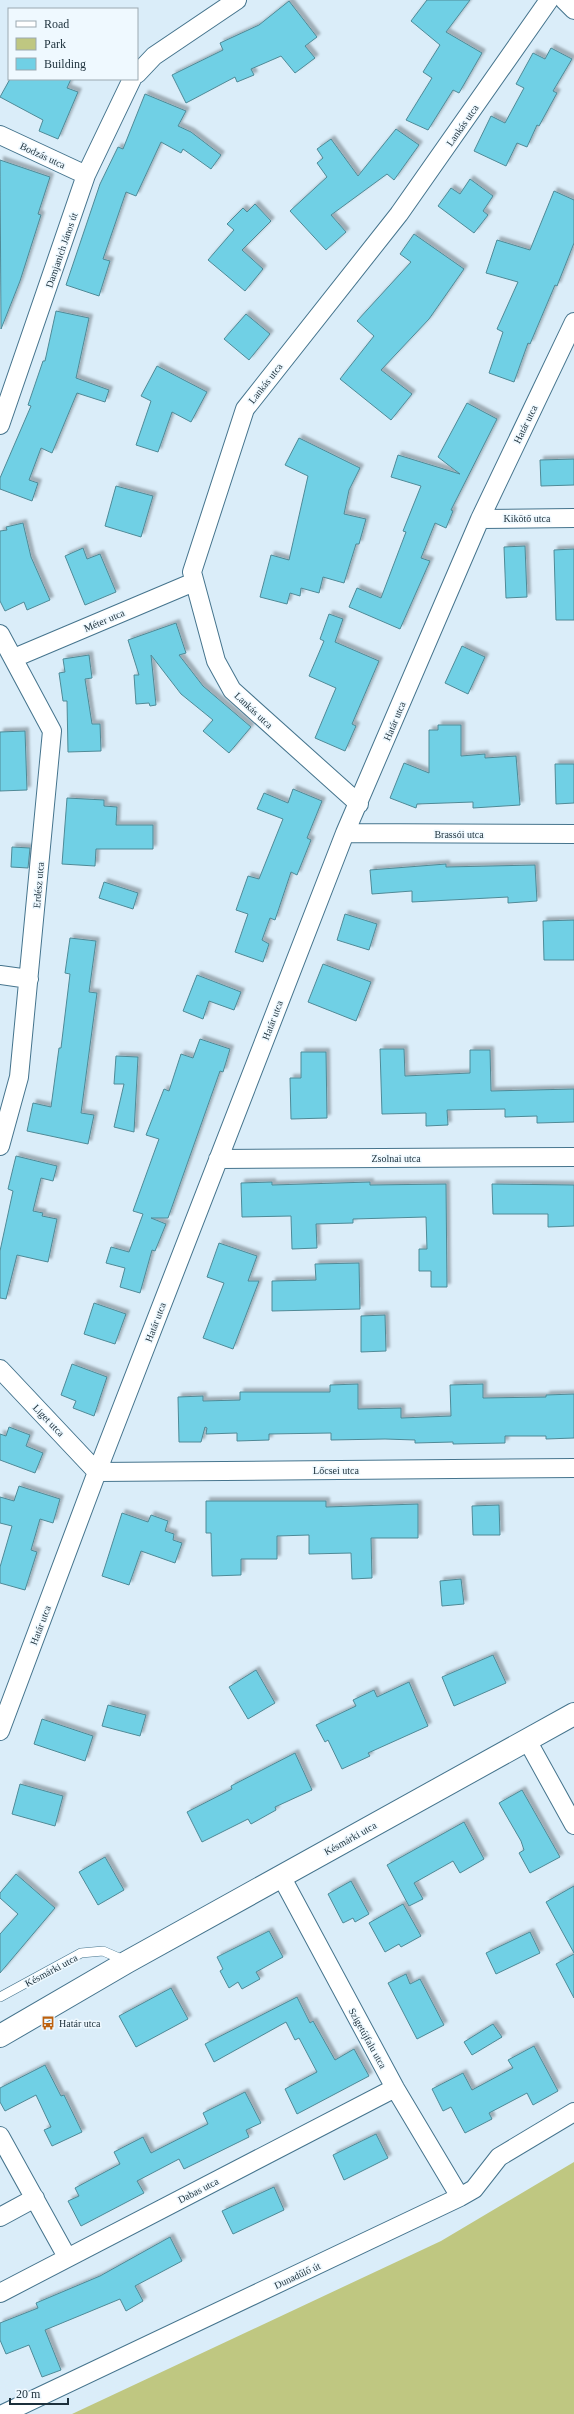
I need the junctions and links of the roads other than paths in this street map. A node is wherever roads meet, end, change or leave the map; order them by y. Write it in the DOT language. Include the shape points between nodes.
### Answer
graph roads {
  1 [pos="237,0"];
  2 [pos="550,0"];
  3 [pos="564,0"];
  4 [pos="574,10"];
  5 [pos="138,73"];
  6 [pos="132,80"];
  7 [pos="0,135"];
  8 [pos="86,176"];
  9 [pos="574,322"];
  10 [pos="2,419"];
  11 [pos="574,518"];
  12 [pos="480,519"];
  13 [pos="194,582"];
  14 [pos="0,634"];
  15 [pos="14,658"];
  16 [pos="359,804"];
  17 [pos="345,833"];
  18 [pos="574,834"];
  19 [pos="0,976"];
  20 [pos="29,978"];
  21 [pos="0,1146"];
  22 [pos="574,1157"];
  23 [pos="218,1159"];
  24 [pos="0,1369"];
  25 [pos="574,1468"];
  26 [pos="97,1472"];
  27 [pos="574,1714"];
  28 [pos="0,1732"];
  29 [pos="527,1740"];
  30 [pos="574,1825"];
  31 [pos="280,1876"];
  32 [pos="127,1962"];
  33 [pos="0,1997"];
  34 [pos="0,2036"];
  35 [pos="396,2088"];
  36 [pos="574,2112"];
  37 [pos="0,2136"];
  38 [pos="460,2197"];
  39 [pos="35,2198"];
  40 [pos="0,2217"];
  41 [pos="67,2257"];
  42 [pos="0,2293"];
  43 [pos="3,2414"];
  1 -- 5 [label="street" via="154,56"];
  2 -- 13 [label="street, Lankás utca" via="399,214 245,409 192,572"];
  3 -- 4 [label="street"];
  6 -- 8 [label="street, Damjanich János út"];
  7 -- 8 [label="street, Bodzás utca"];
  8 -- 10 [label="street, Damjanich János út"];
  9 -- 12 [label="street, Határ utca"];
  11 -- 12 [label="street, Kikötő utca"];
  12 -- 16 [label="street, Határ utca"];
  13 -- 15 [label="street, Méter utca"];
  13 -- 16 [label="street, Lankás utca" via="216,661 232,690"];
  14 -- 15 [label="street, Erdész utca"];
  15 -- 20 [label="street, Erdész utca" via="52,731"];
  16 -- 17 [label="street, Határ utca"];
  17 -- 18 [label="street, Brassói utca"];
  17 -- 23 [label="street, Határ utca"];
  19 -- 20 [label="street"];
  20 -- 21 [label="street, Erdész utca" via="19,1077"];
  22 -- 23 [label="street, Zsolnai utca"];
  23 -- 26 [label="street, Határ utca"];
  24 -- 26 [label="street, Liget utca"];
  25 -- 26 [label="street, Lőcsei utca"];
  26 -- 28 [label="street, Határ utca"];
  27 -- 29 [label="street, Késmárki utca"];
  29 -- 30 [label="street"];
  29 -- 31 [label="street, Késmárki utca"];
  31 -- 32 [label="street, Késmárki utca"];
  31 -- 35 [label="street, Szigetújfalu utca"];
  32 -- 33 [label="lane, Késmárki utca" via="103,1951 81,1953"];
  32 -- 34 [label="street, Késmárki utca"];
  35 -- 38 [label="street, Szigetújfalu utca"];
  35 -- 41 [label="street, Dabas utca"];
  36 -- 38 [label="street, Dunadűlő út" via="499,2157 474,2189"];
  37 -- 39 [label="street"];
  38 -- 43 [label="street, Dunadűlő út"];
  39 -- 40 [label="street"];
  39 -- 41 [label="street"];
  41 -- 42 [label="street, Dabas utca"];
}
